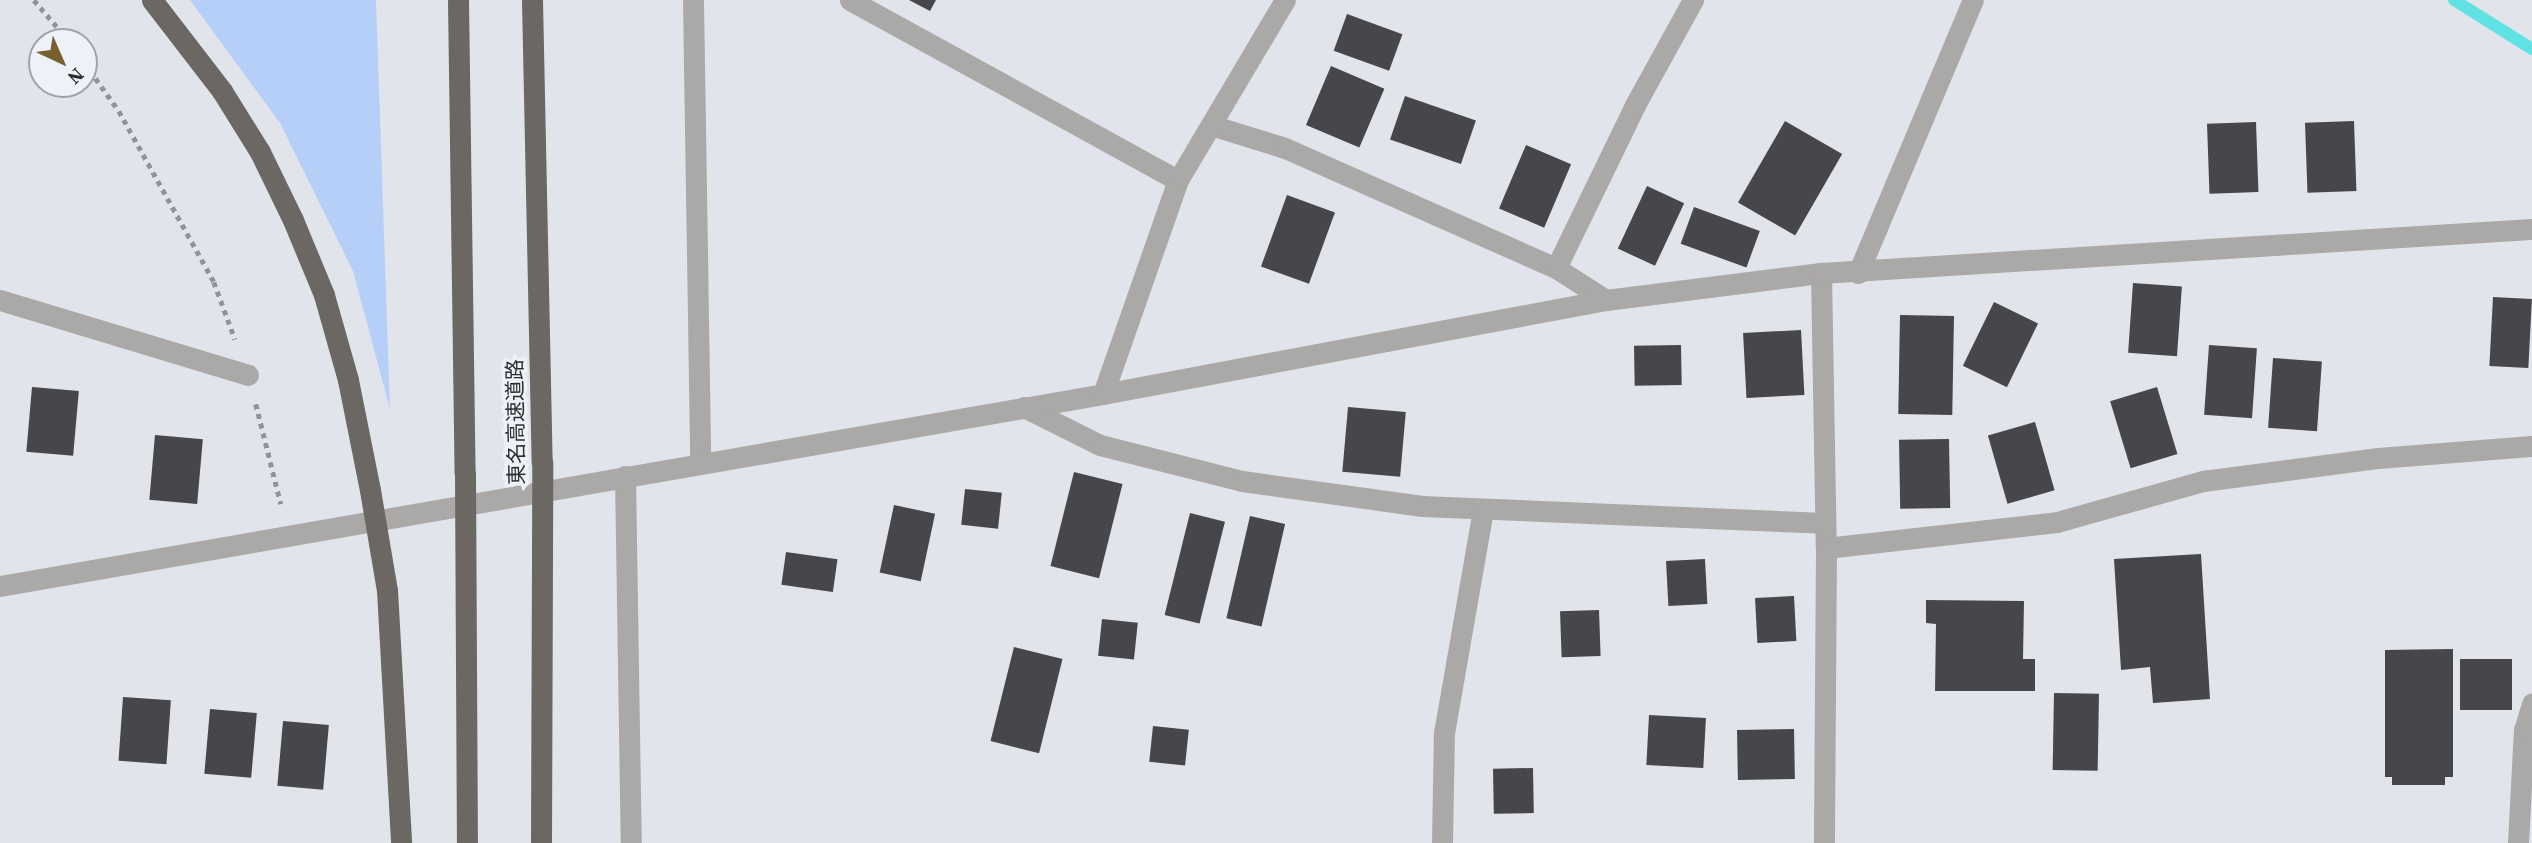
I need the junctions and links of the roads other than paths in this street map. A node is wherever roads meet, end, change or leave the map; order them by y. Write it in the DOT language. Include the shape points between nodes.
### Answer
graph roads {
  1 [pos="152,0"];
  2 [pos="458,0"];
  3 [pos="532,0"];
  4 [pos="541,0"];
  5 [pos="693,0"];
  6 [pos="850,0"];
  7 [pos="1285,0"];
  8 [pos="1693,0"];
  9 [pos="1973,0"];
  10 [pos="536,83"];
  11 [pos="1214,125"];
  12 [pos="1178,180"];
  13 [pos="2532,229"];
  14 [pos="1556,268"];
  15 [pos="1821,273"];
  16 [pos="1858,273"];
  17 [pos="0,300"];
  18 [pos="1606,300"];
  19 [pos="248,375"];
  20 [pos="1102,394"];
  21 [pos="1024,407"];
  22 [pos="2532,446"];
  23 [pos="700,462"];
  24 [pos="625,477"];
  25 [pos="1483,509"];
  26 [pos="1825,523"];
  27 [pos="1826,548"];
  28 [pos="0,586"];
  29 [pos="2532,703"];
  30 [pos="401,843"];
  31 [pos="467,843"];
  32 [pos="541,843"];
  33 [pos="631,843"];
  34 [pos="1442,843"];
  35 [pos="1824,843"];
  36 [pos="2518,843"];
  1 -- 30 [label="highway, bridge" via="222,91 260,152 324,295 370,490 387,590"];
  2 -- 31 [label="highway, bridge"];
  3 -- 10 [label="highway, 東名高速道路"];
  4 -- 10 [label="highway"];
  5 -- 23 [label="street"];
  6 -- 12 [label="street"];
  7 -- 11 [label="street"];
  8 -- 14 [label="street" via="1635,105"];
  9 -- 16 [label="street"];
  10 -- 32 [label="highway, 東名高速道路, bridge" via="542,462"];
  11 -- 12 [label="street"];
  11 -- 14 [label="street" via="1286,148"];
  12 -- 20 [label="street"];
  13 -- 16 [label="street"];
  14 -- 18 [label="street"];
  15 -- 16 [label="street"];
  15 -- 18 [label="street"];
  15 -- 26 [label="street"];
  17 -- 19 [label="street"];
  18 -- 20 [label="street"];
  20 -- 21 [label="street"];
  21 -- 23 [label="street"];
  21 -- 25 [label="street" via="1100,445 1242,481 1422,506"];
  22 -- 27 [label="street" via="2378,458 2203,481 2057,522"];
  23 -- 24 [label="street"];
  24 -- 28 [label="street"];
  24 -- 33 [label="street"];
  25 -- 26 [label="street"];
  25 -- 34 [label="street" via="1444,733"];
  26 -- 27 [label="street"];
  27 -- 35 [label="street"];
  29 -- 36 [label="street" via="2524,730"];
}
